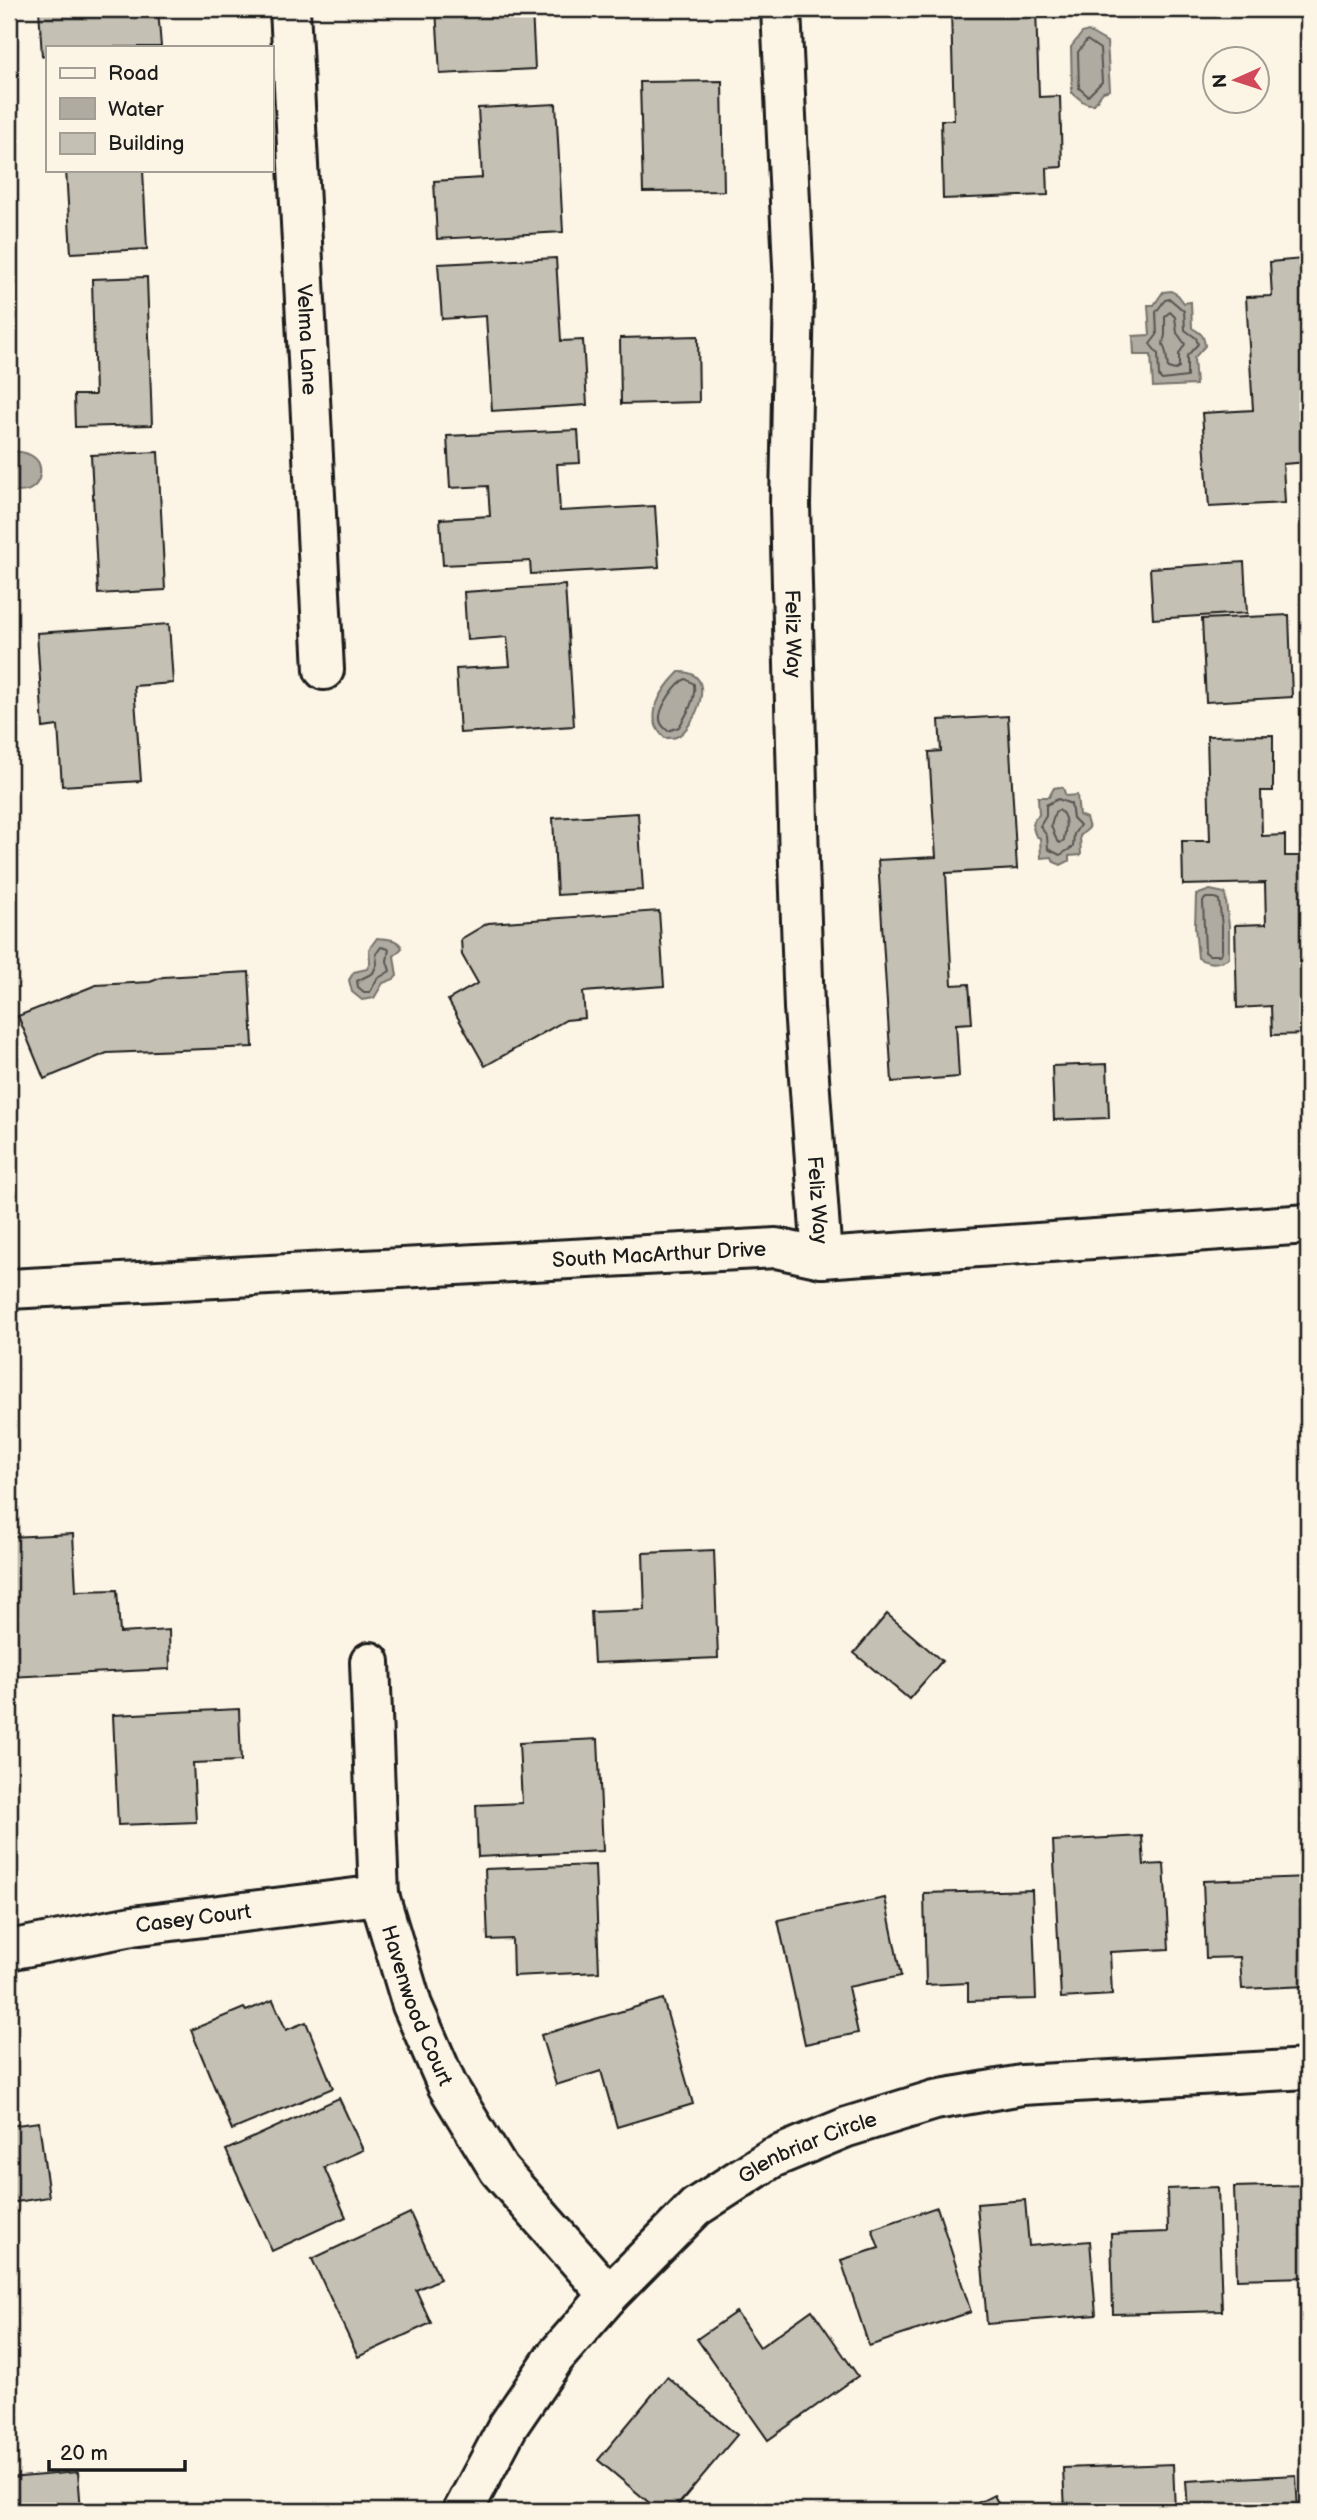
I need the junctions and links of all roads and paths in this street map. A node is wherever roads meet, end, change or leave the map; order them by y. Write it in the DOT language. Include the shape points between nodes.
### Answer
graph roads {
  1 [pos="290,9"];
  2 [pos="781,9"];
  3 [pos="324,670"];
  4 [pos="1308,1224"];
  5 [pos="822,1258"];
  6 [pos="9,1289"];
  7 [pos="370,1662"];
  8 [pos="379,1895"];
  9 [pos="9,1950"];
  10 [pos="1308,2069"];
  11 [pos="609,2295"];
  12 [pos="463,2511"];
  1 -- 3 [label="street, Velma Lane"];
  2 -- 5 [label="street, Feliz Way" via="794,287 790,505 799,863"];
  4 -- 5 [label="street, South MacArthur Drive"];
  5 -- 6 [label="street, South MacArthur Drive" via="776,1248"];
  7 -- 8 [label="street, Havenwood Court"];
  8 -- 9 [label="street, Casey Court" via="132,1926"];
  8 -- 11 [label="street, Havenwood Court" via="411,2004 447,2085 499,2170"];
  10 -- 11 [label="street, Glenbriar Circle" via="1022,2085 935,2100 848,2127 772,2158 696,2207"];
  11 -- 12 [label="street, Glenbriar Circle" via="555,2357 508,2426"];
}
